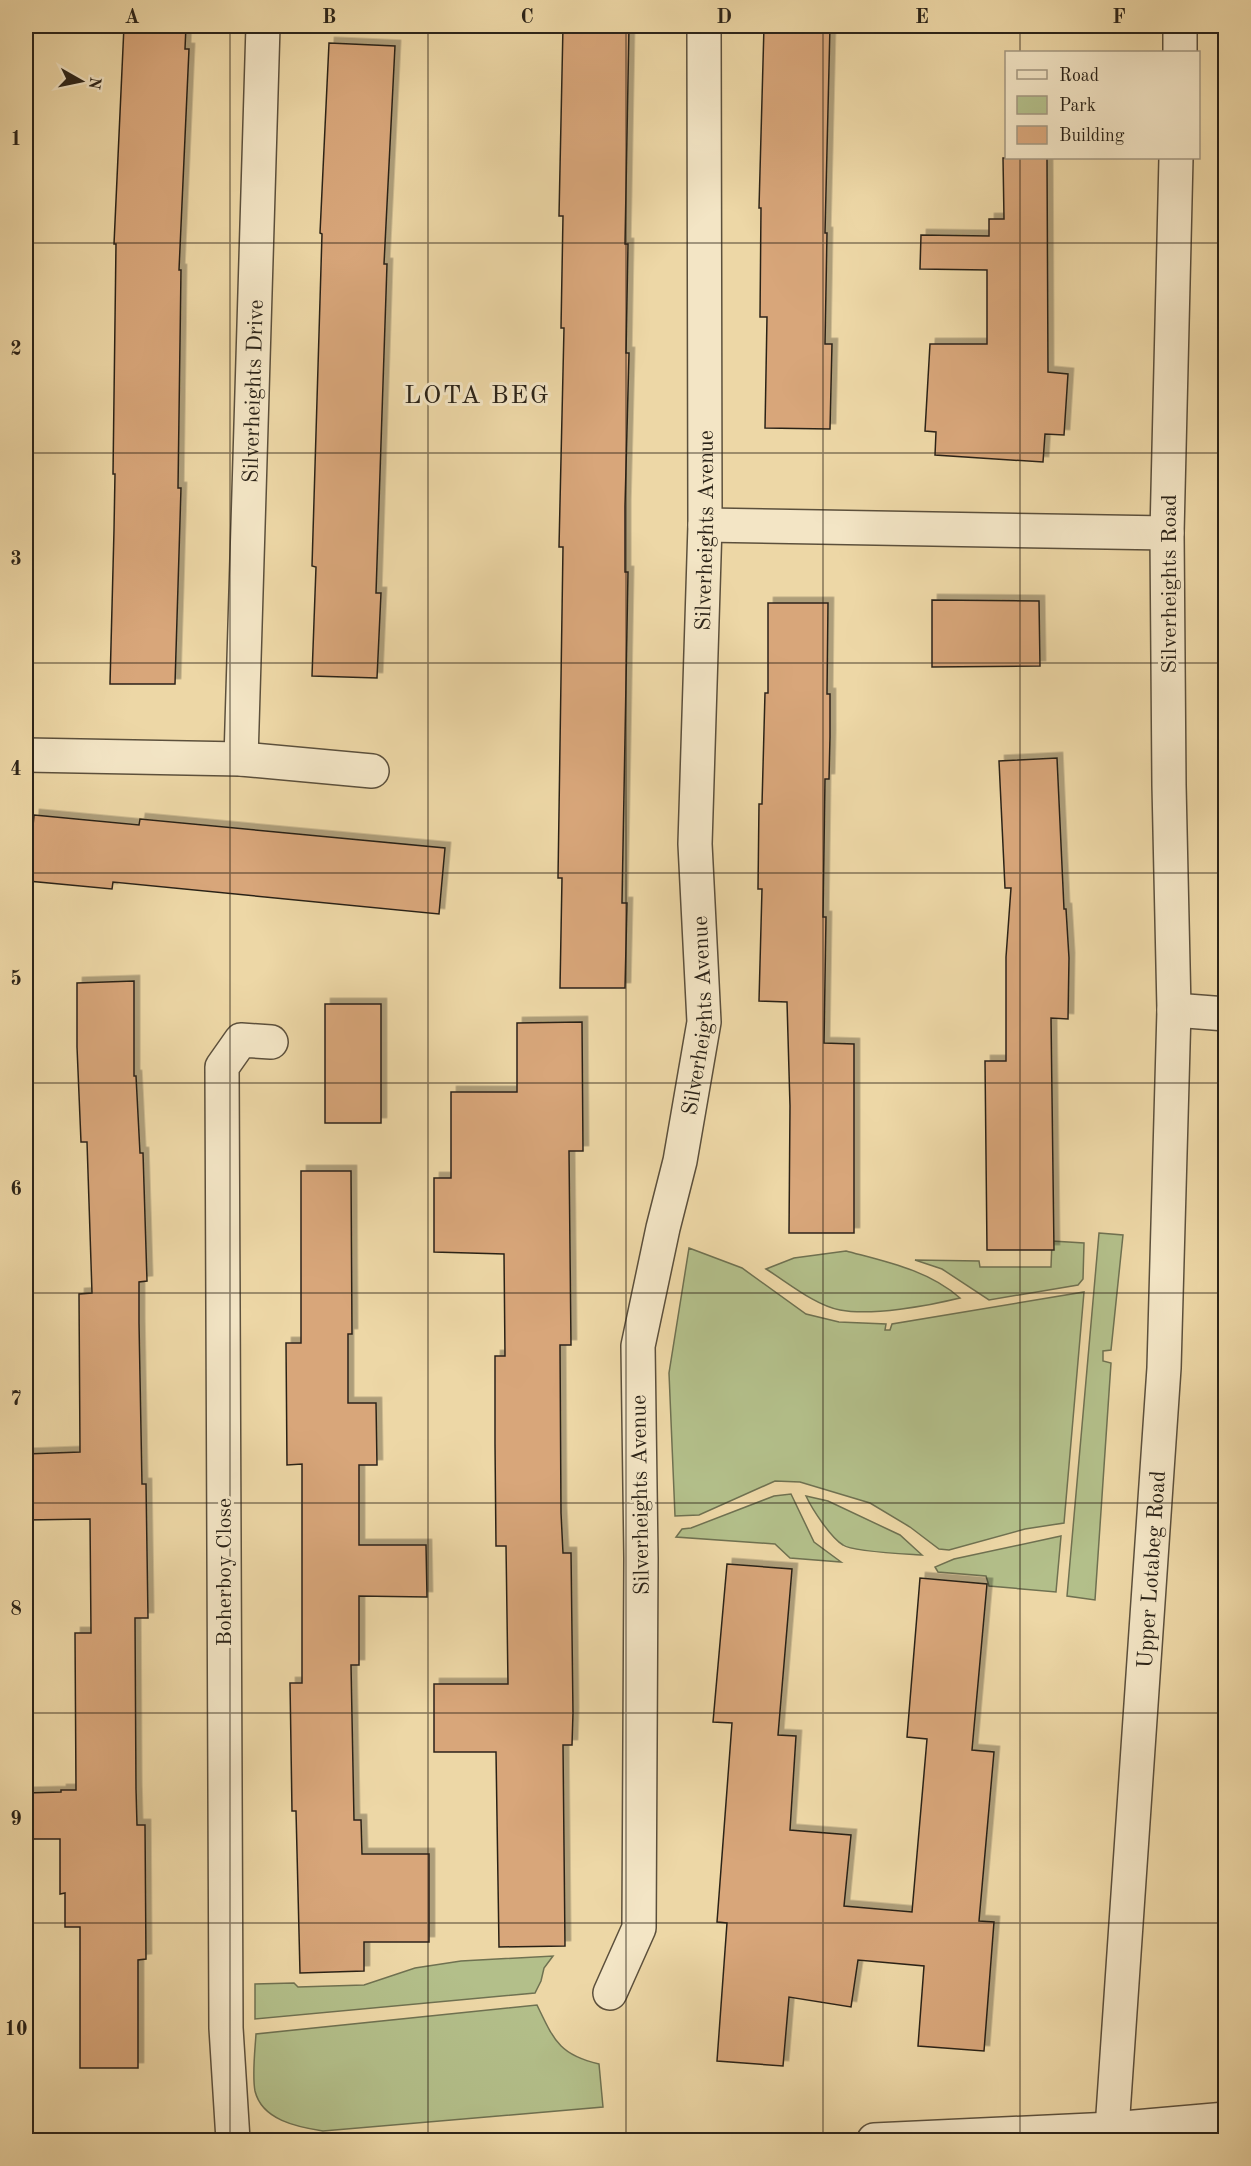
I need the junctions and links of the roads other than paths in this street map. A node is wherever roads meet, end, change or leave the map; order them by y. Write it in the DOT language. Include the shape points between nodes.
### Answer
graph roads {
  1 [pos="263,26"];
  2 [pos="704,26"];
  3 [pos="1180,26"];
  4 [pos="1180,51"];
  5 [pos="1176,159"];
  6 [pos="705,525"];
  7 [pos="1167,533"];
  8 [pos="32,755"];
  9 [pos="241,759"];
  10 [pos="372,771"];
  11 [pos="1174,1010"];
  12 [pos="1226,1014"];
  13 [pos="271,1042"];
  14 [pos="610,1994"];
  15 [pos="1226,2119"];
  16 [pos="1112,2129"];
  17 [pos="233,2140"];
  18 [pos="874,2140"];
  1 -- 9 [label="street, Silverheights Drive"];
  2 -- 6 [label="street, Silverheights Avenue"];
  3 -- 4 [label="street"];
  5 -- 7 [label="street, Silverheights Road"];
  6 -- 7 [label="street"];
  6 -- 14 [label="street, Silverheights Avenue" via="695,844 704,1022 680,1161 638,1346 639,1928"];
  7 -- 11 [label="street, Silverheights Road"];
  8 -- 9 [label="street"];
  9 -- 10 [label="street"];
  11 -- 12 [label="street"];
  11 -- 16 [label="street, Upper Lotabeg Road" via="1164,1368"];
  13 -- 17 [label="street, Boherboy Close" via="241,1040 222,1067 226,2004"];
  15 -- 16 [label="street"];
  16 -- 18 [label="street"];
}
